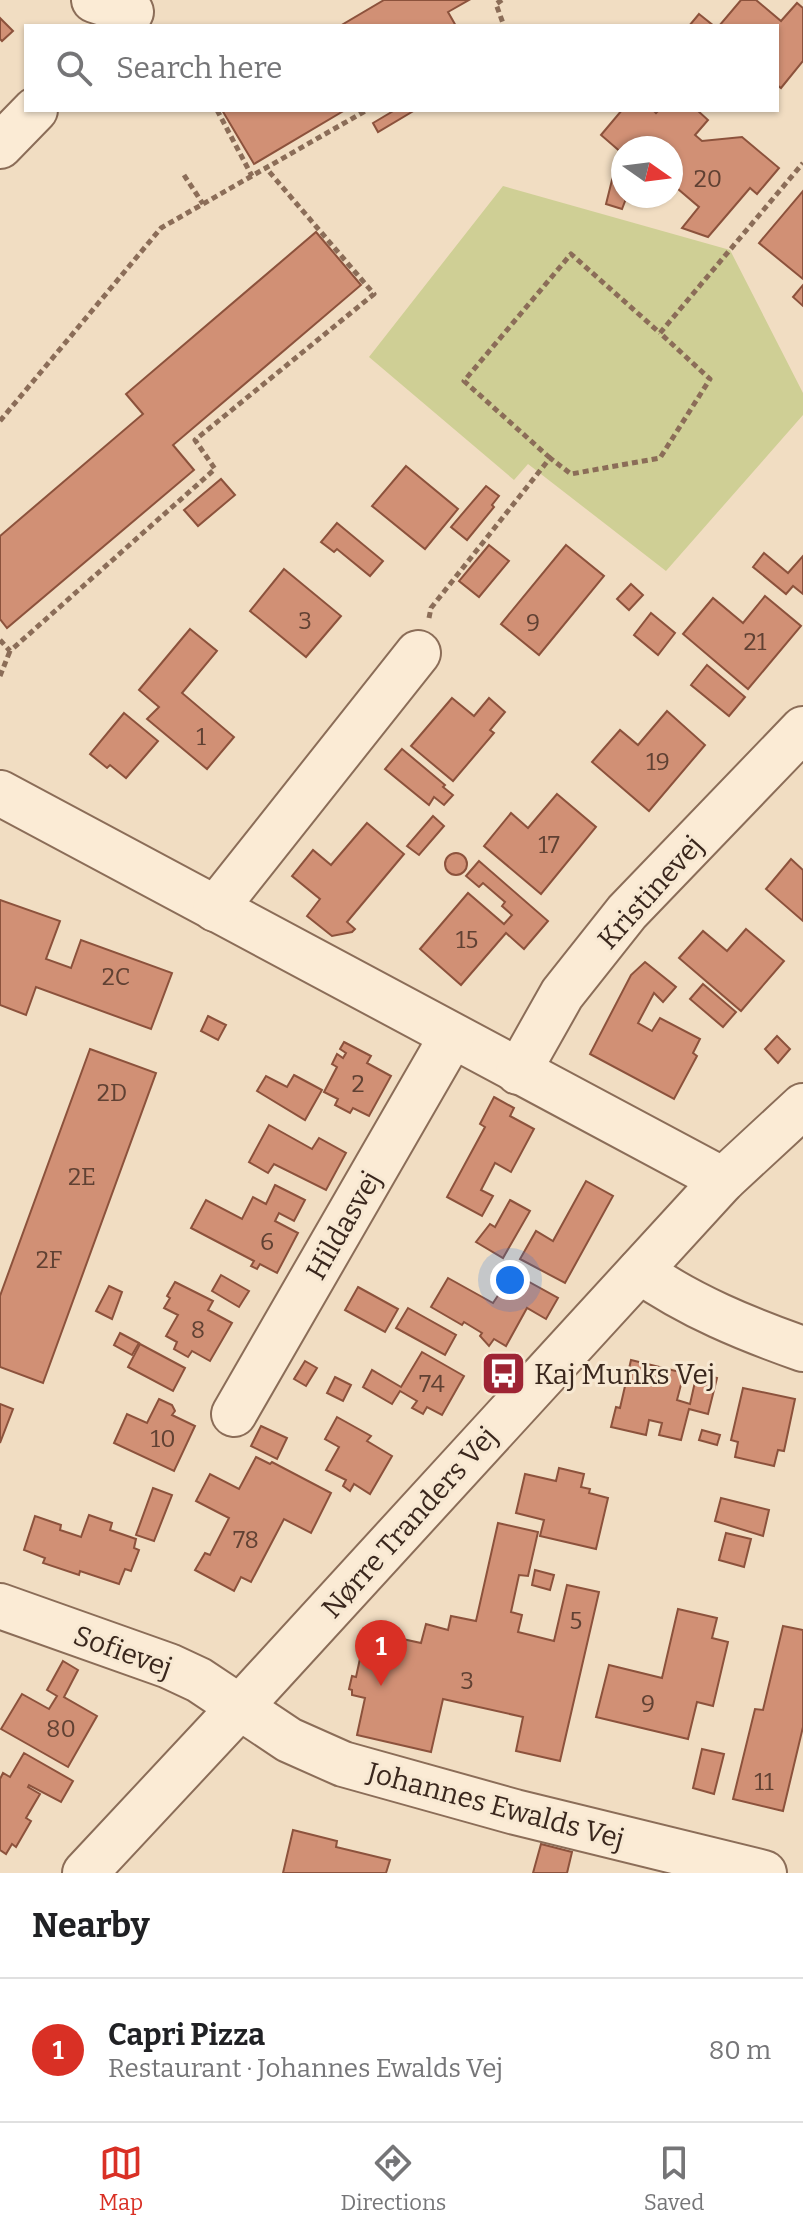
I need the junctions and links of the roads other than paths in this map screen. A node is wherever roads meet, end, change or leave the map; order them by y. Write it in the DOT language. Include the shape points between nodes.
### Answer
graph roads {
  1 [pos="33,112"];
  2 [pos="0,146"];
  3 [pos="418,653"];
  4 [pos="803,729"];
  5 [pos="0,793"];
  6 [pos="215,909"];
  7 [pos="452,1036"];
  8 [pos="518,1072"];
  9 [pos="803,1106"];
  10 [pos="723,1180"];
  11 [pos="640,1271"];
  12 [pos="803,1349"];
  13 [pos="234,1414"];
  14 [pos="0,1606"];
  15 [pos="240,1707"];
  16 [pos="85,1873"];
  17 [pos="764,1873"];
  1 -- 2 [label="street"];
  3 -- 6 [label="street"];
  4 -- 8 [label="street, Kristinevej" via="627,912 562,994"];
  5 -- 6 [label="street"];
  6 -- 7 [label="street"];
  7 -- 8 [label="street"];
  7 -- 13 [label="street, Hildasvej"];
  8 -- 10 [label="street"];
  9 -- 10 [label="street, Nørre Tranders Vej"];
  10 -- 11 [label="street, Nørre Tranders Vej"];
  11 -- 12 [label="street" via="691,1302"];
  11 -- 15 [label="street, Nørre Tranders Vej"];
  14 -- 15 [label="street, Sofievej" via="169,1666"];
  15 -- 16 [label="street, Nørre Tranders Vej"];
  15 -- 17 [label="street, Johannes Ewalds Vej" via="289,1740 343,1764"];
}
